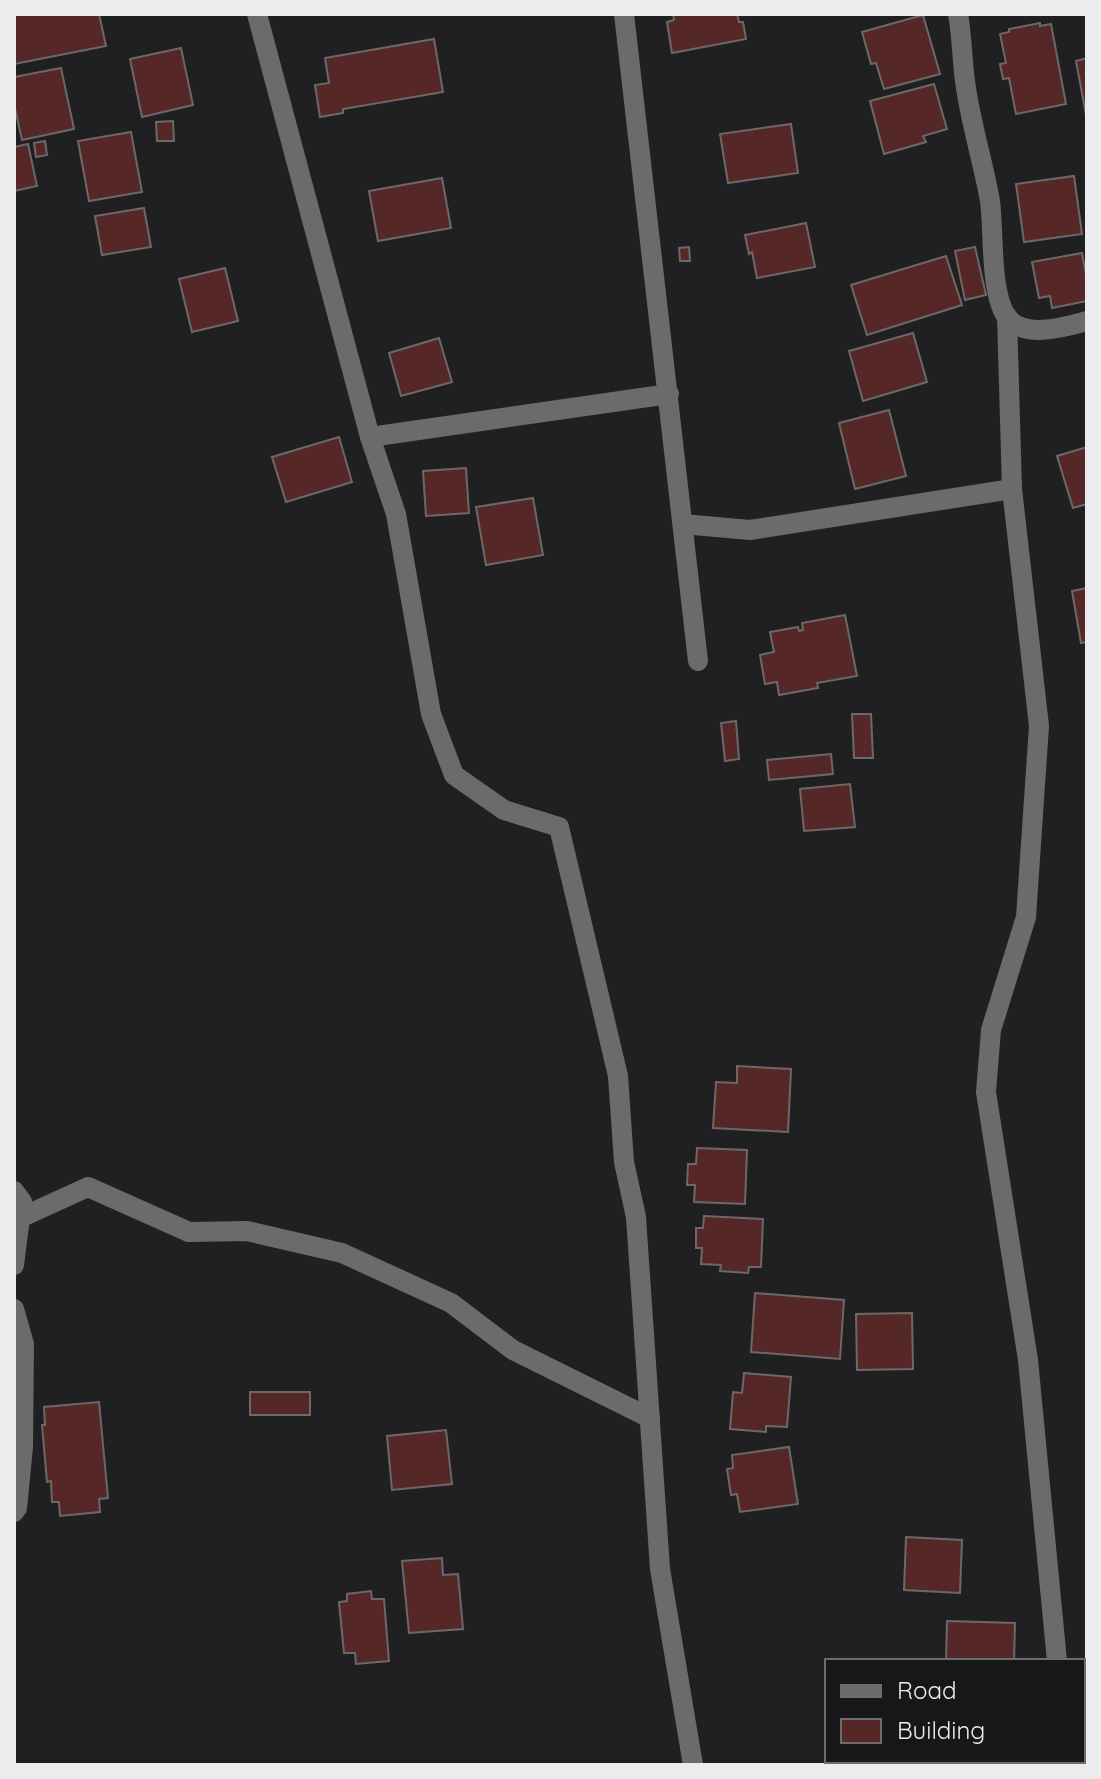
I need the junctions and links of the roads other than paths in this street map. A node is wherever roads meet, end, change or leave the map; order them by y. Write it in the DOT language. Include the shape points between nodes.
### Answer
graph roads {
  1 [pos="257,14"];
  2 [pos="624,14"];
  3 [pos="958,14"];
  4 [pos="1007,316"];
  5 [pos="1087,321"];
  6 [pos="669,394"];
  7 [pos="370,437"];
  8 [pos="1012,489"];
  9 [pos="683,524"];
  10 [pos="698,661"];
  11 [pos="14,1191"];
  12 [pos="20,1218"];
  13 [pos="14,1265"];
  14 [pos="14,1309"];
  15 [pos="650,1418"];
  16 [pos="14,1512"];
  17 [pos="1057,1659"];
  18 [pos="693,1765"];
  1 -- 7 [label="street"];
  2 -- 6 [label="street"];
  3 -- 4 [label="street" via="965,80 990,203 996,285"];
  4 -- 5 [label="street" via="1020,326 1049,331"];
  4 -- 8 [label="street"];
  6 -- 7 [label="street"];
  6 -- 9 [label="street"];
  7 -- 15 [label="street" via="396,514 431,714 454,775 504,810 559,827 618,1076 624,1162 636,1217"];
  8 -- 9 [label="street" via="750,530"];
  8 -- 17 [label="street" via="1039,726 1026,917 991,1030 986,1092 1028,1360"];
  9 -- 10 [label="street"];
  11 -- 12 [label="street" via="22,1202"];
  12 -- 13 [label="street"];
  12 -- 15 [label="street" via="88,1187 189,1232 247,1231 342,1253 451,1303 513,1350"];
  14 -- 16 [label="street" via="24,1344 23,1447"];
  15 -- 18 [label="street" via="660,1569"];
}
